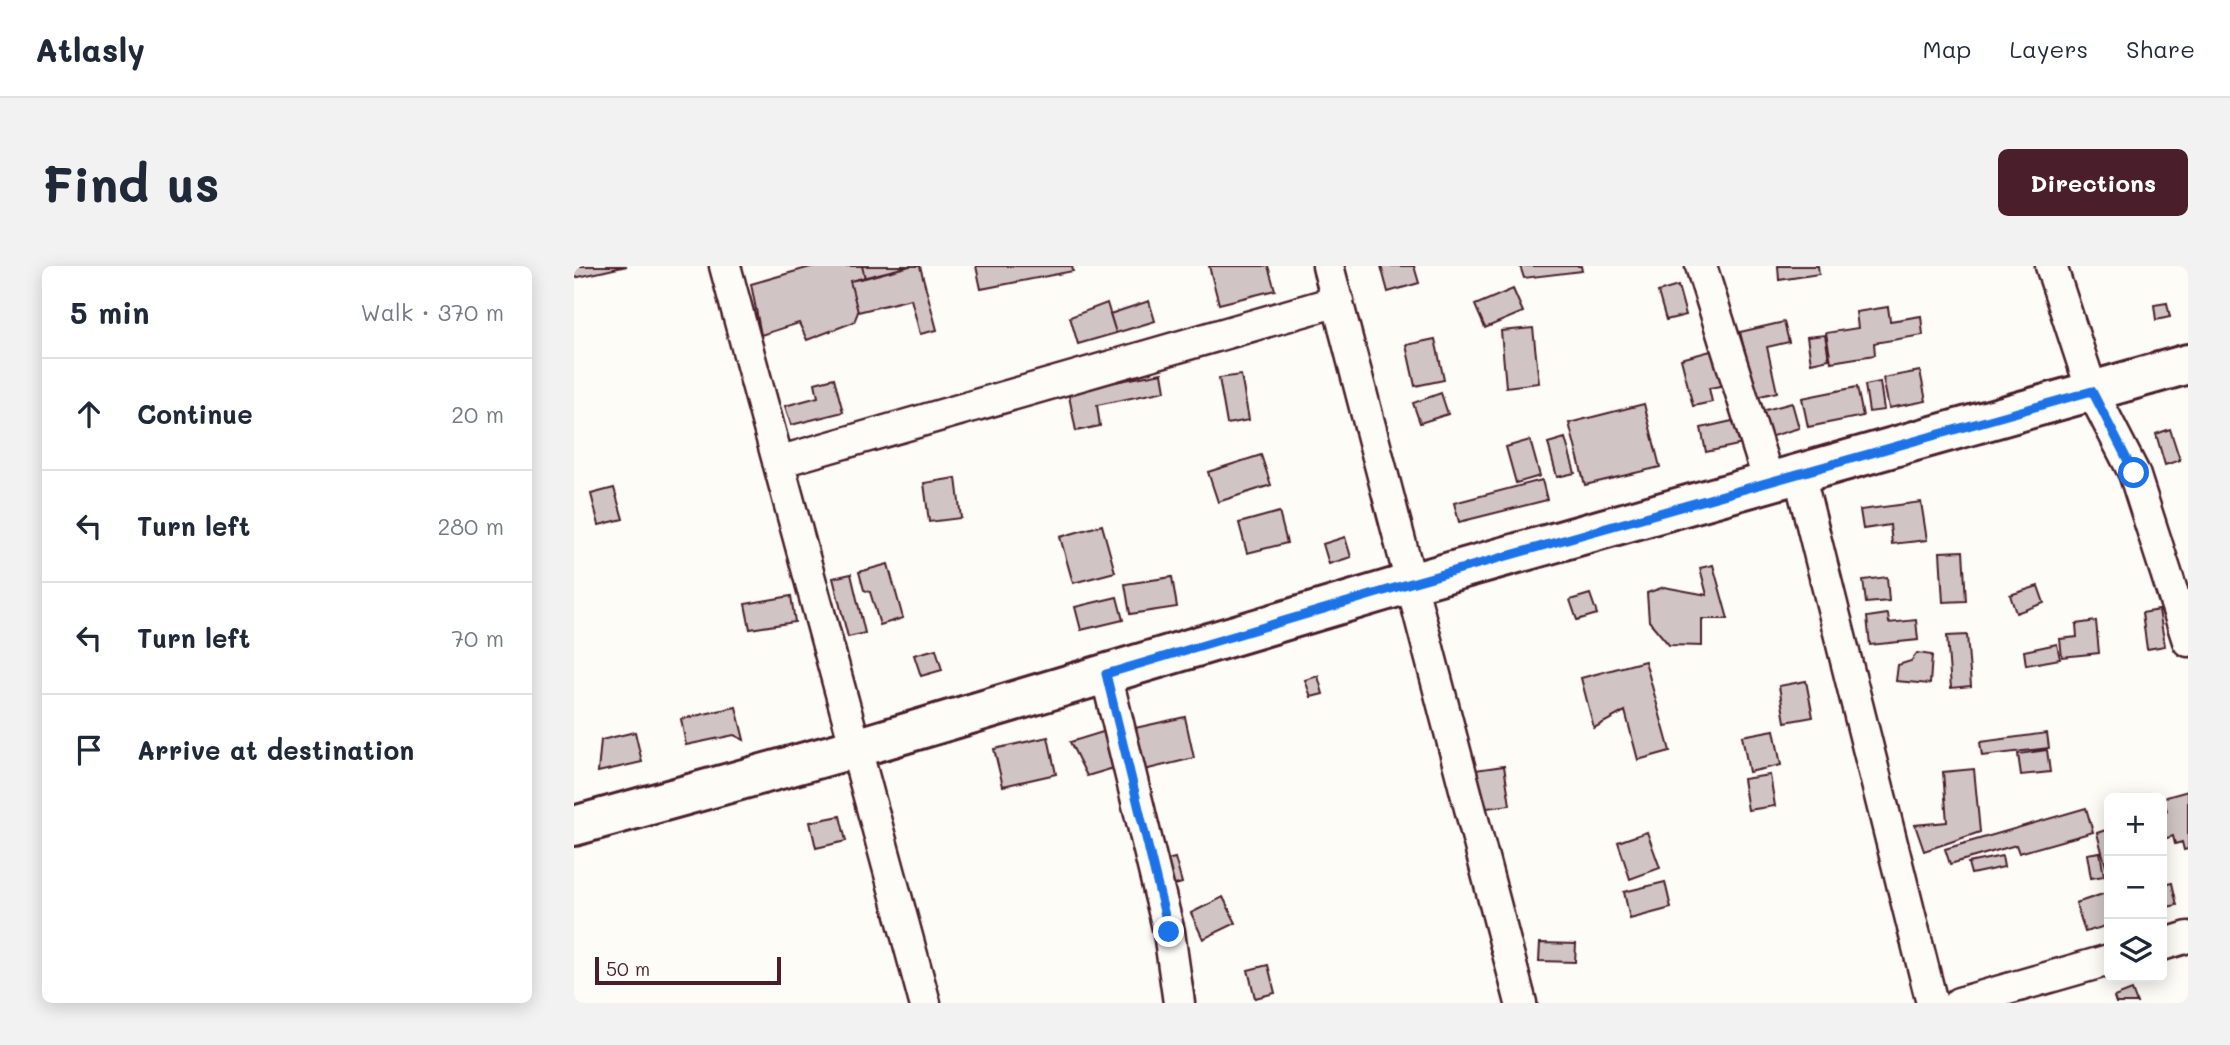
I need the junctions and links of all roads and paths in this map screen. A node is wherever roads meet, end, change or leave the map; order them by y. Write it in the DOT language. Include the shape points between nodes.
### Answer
graph roads {
  1 [pos="724,266"];
  2 [pos="1328,266"];
  3 [pos="1701,266"];
  4 [pos="2051,266"];
  5 [pos="1338,301"];
  6 [pos="2188,364"];
  7 [pos="2092,391"];
  8 [pos="778,462"];
  9 [pos="1784,477"];
  10 [pos="1411,583"];
  11 [pos="2188,641"];
  12 [pos="1106,674"];
  13 [pos="856,748"];
  14 [pos="574,826"];
  15 [pos="2188,937"];
  16 [pos="2167,943"];
  17 [pos="2104,961"];
  18 [pos="925,1003"];
  19 [pos="1179,1003"];
  20 [pos="1521,1003"];
  21 [pos="1932,1003"];
  22 [pos="1959,1003"];
  1 -- 8 [label="street"];
  2 -- 5 [label="street"];
  3 -- 9 [label="street"];
  4 -- 7 [label="street"];
  5 -- 8 [label="street"];
  5 -- 10 [label="street"];
  6 -- 7 [label="main road"];
  7 -- 9 [label="main road"];
  7 -- 11 [label="street" via="2134,473"];
  8 -- 13 [label="street"];
  9 -- 10 [label="main road"];
  9 -- 21 [label="street"];
  10 -- 12 [label="main road"];
  10 -- 20 [label="street"];
  12 -- 13 [label="main road"];
  12 -- 19 [label="street" via="1169,932"];
  13 -- 14 [label="main road"];
  13 -- 18 [label="street"];
  15 -- 16 [label="street"];
  17 -- 22 [label="street"];
}
